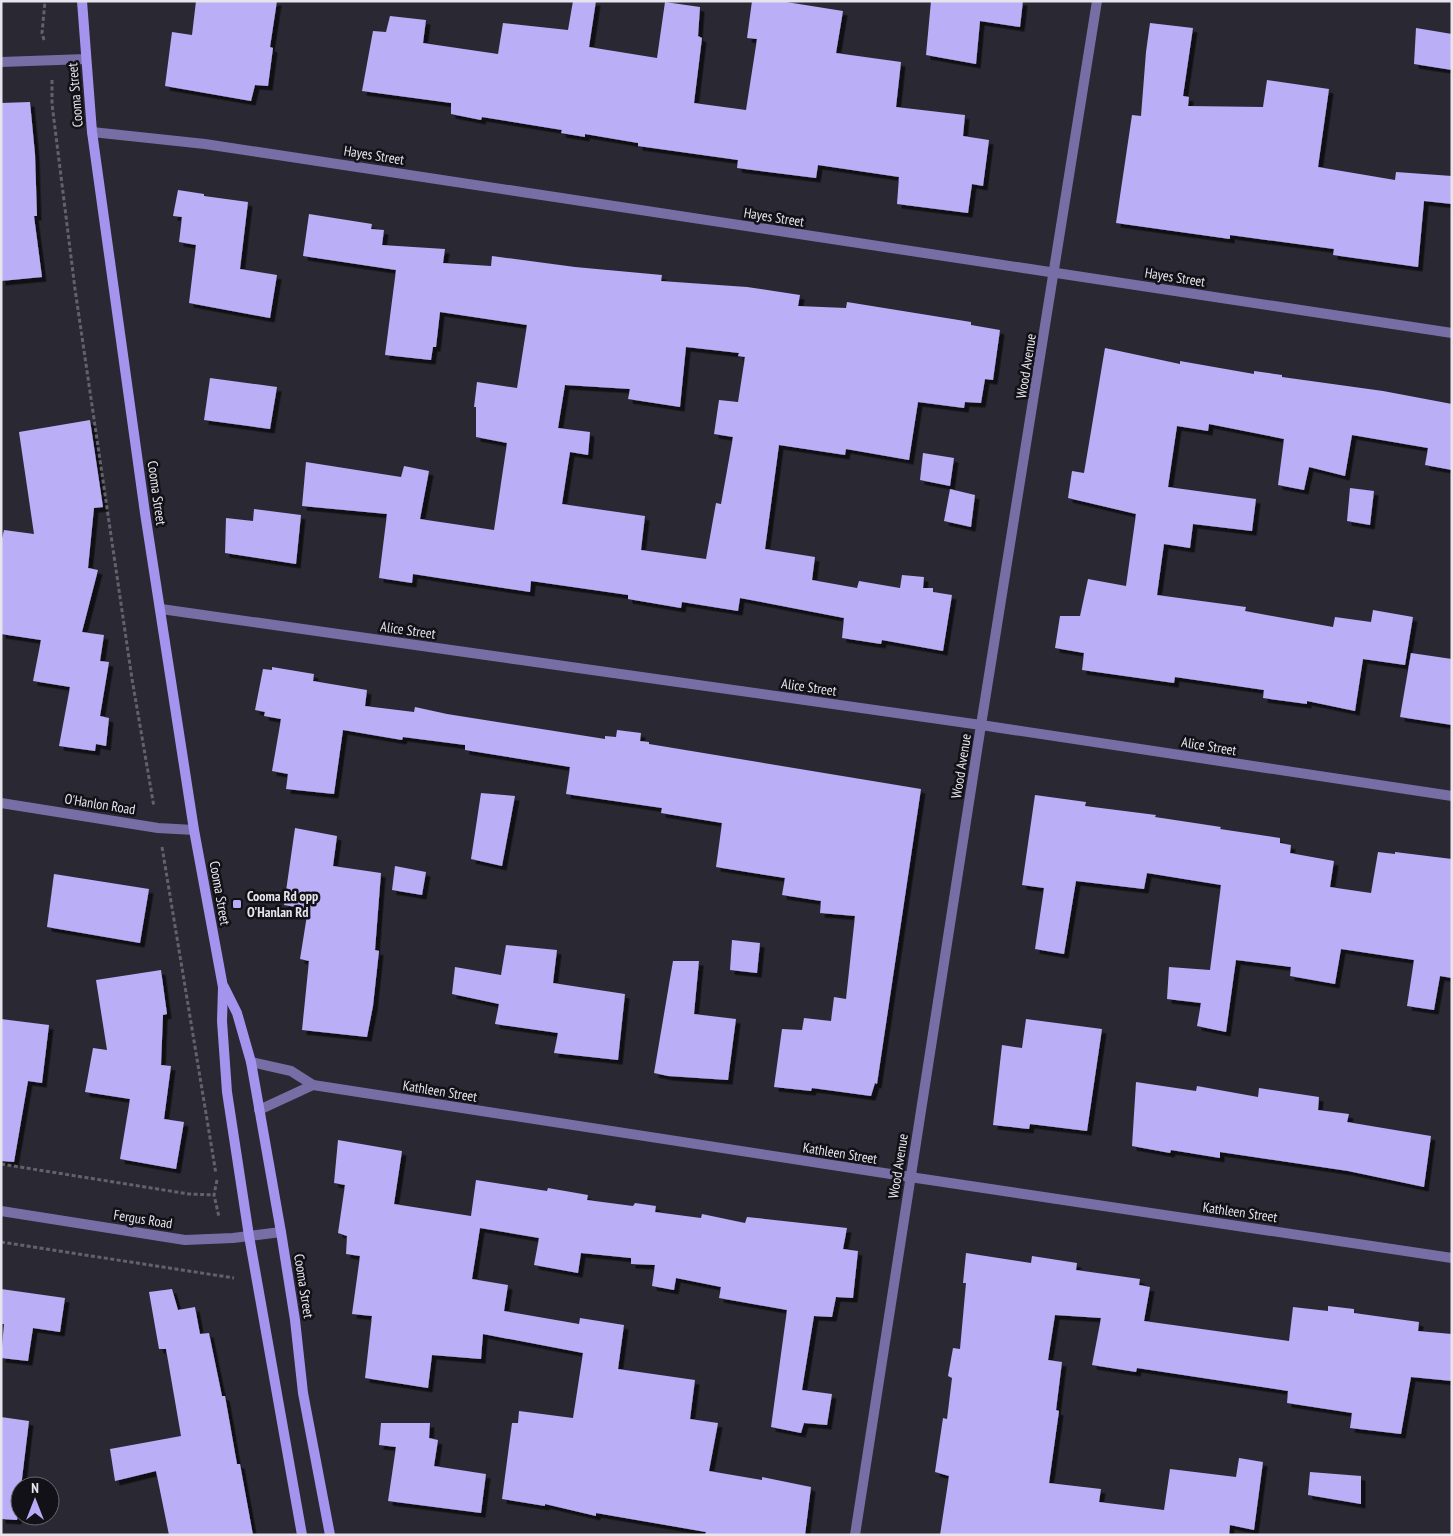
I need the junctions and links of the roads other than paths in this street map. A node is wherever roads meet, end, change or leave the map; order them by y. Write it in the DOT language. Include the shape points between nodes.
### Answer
graph roads {
  1 [pos="82,1"];
  2 [pos="1097,1"];
  3 [pos="86,59"];
  4 [pos="1,62"];
  5 [pos="92,132"];
  6 [pos="1055,273"];
  7 [pos="1452,333"];
  8 [pos="161,608"];
  9 [pos="981,725"];
  10 [pos="1452,796"];
  11 [pos="1,803"];
  12 [pos="194,830"];
  13 [pos="223,986"];
  14 [pos="251,1062"];
  15 [pos="313,1085"];
  16 [pos="260,1110"];
  17 [pos="910,1177"];
  18 [pos="1,1211"];
  19 [pos="281,1232"];
  20 [pos="249,1236"];
  21 [pos="1452,1258"];
  22 [pos="302,1535"];
  23 [pos="330,1535"];
  24 [pos="855,1535"];
  1 -- 3 [label="main road, Cooma Street"];
  2 -- 6 [label="street, Wood Avenue"];
  3 -- 4 [label="street"];
  3 -- 5 [label="main road, Cooma Street"];
  5 -- 6 [label="street, Hayes Street" via="204,144"];
  5 -- 8 [label="main road, Cooma Street"];
  6 -- 7 [label="street, Hayes Street"];
  6 -- 9 [label="street, Wood Avenue"];
  8 -- 9 [label="street, Alice Street"];
  8 -- 12 [label="main road, Cooma Street"];
  9 -- 10 [label="street, Alice Street"];
  9 -- 17 [label="street, Wood Avenue"];
  11 -- 12 [label="street, O'Hanlon Road" via="158,828"];
  12 -- 13 [label="main road, Cooma Street"];
  13 -- 14 [label="main road, Cooma Street" via="237,1013"];
  13 -- 20 [label="main road, Cooma Street" via="227,1092"];
  14 -- 15 [label="street, Kathleen Street" via="291,1071"];
  14 -- 16 [label="main road, Cooma Street"];
  15 -- 16 [label="street"];
  15 -- 17 [label="street, Kathleen Street"];
  16 -- 19 [label="main road, Cooma Street"];
  17 -- 21 [label="street, Kathleen Street"];
  17 -- 24 [label="street, Wood Avenue"];
  18 -- 20 [label="street, Fergus Road" via="185,1240"];
  19 -- 20 [label="street, Fergus Road"];
  19 -- 23 [label="main road, Cooma Street" via="303,1393"];
  20 -- 22 [label="main road, Cooma Street"];
}
